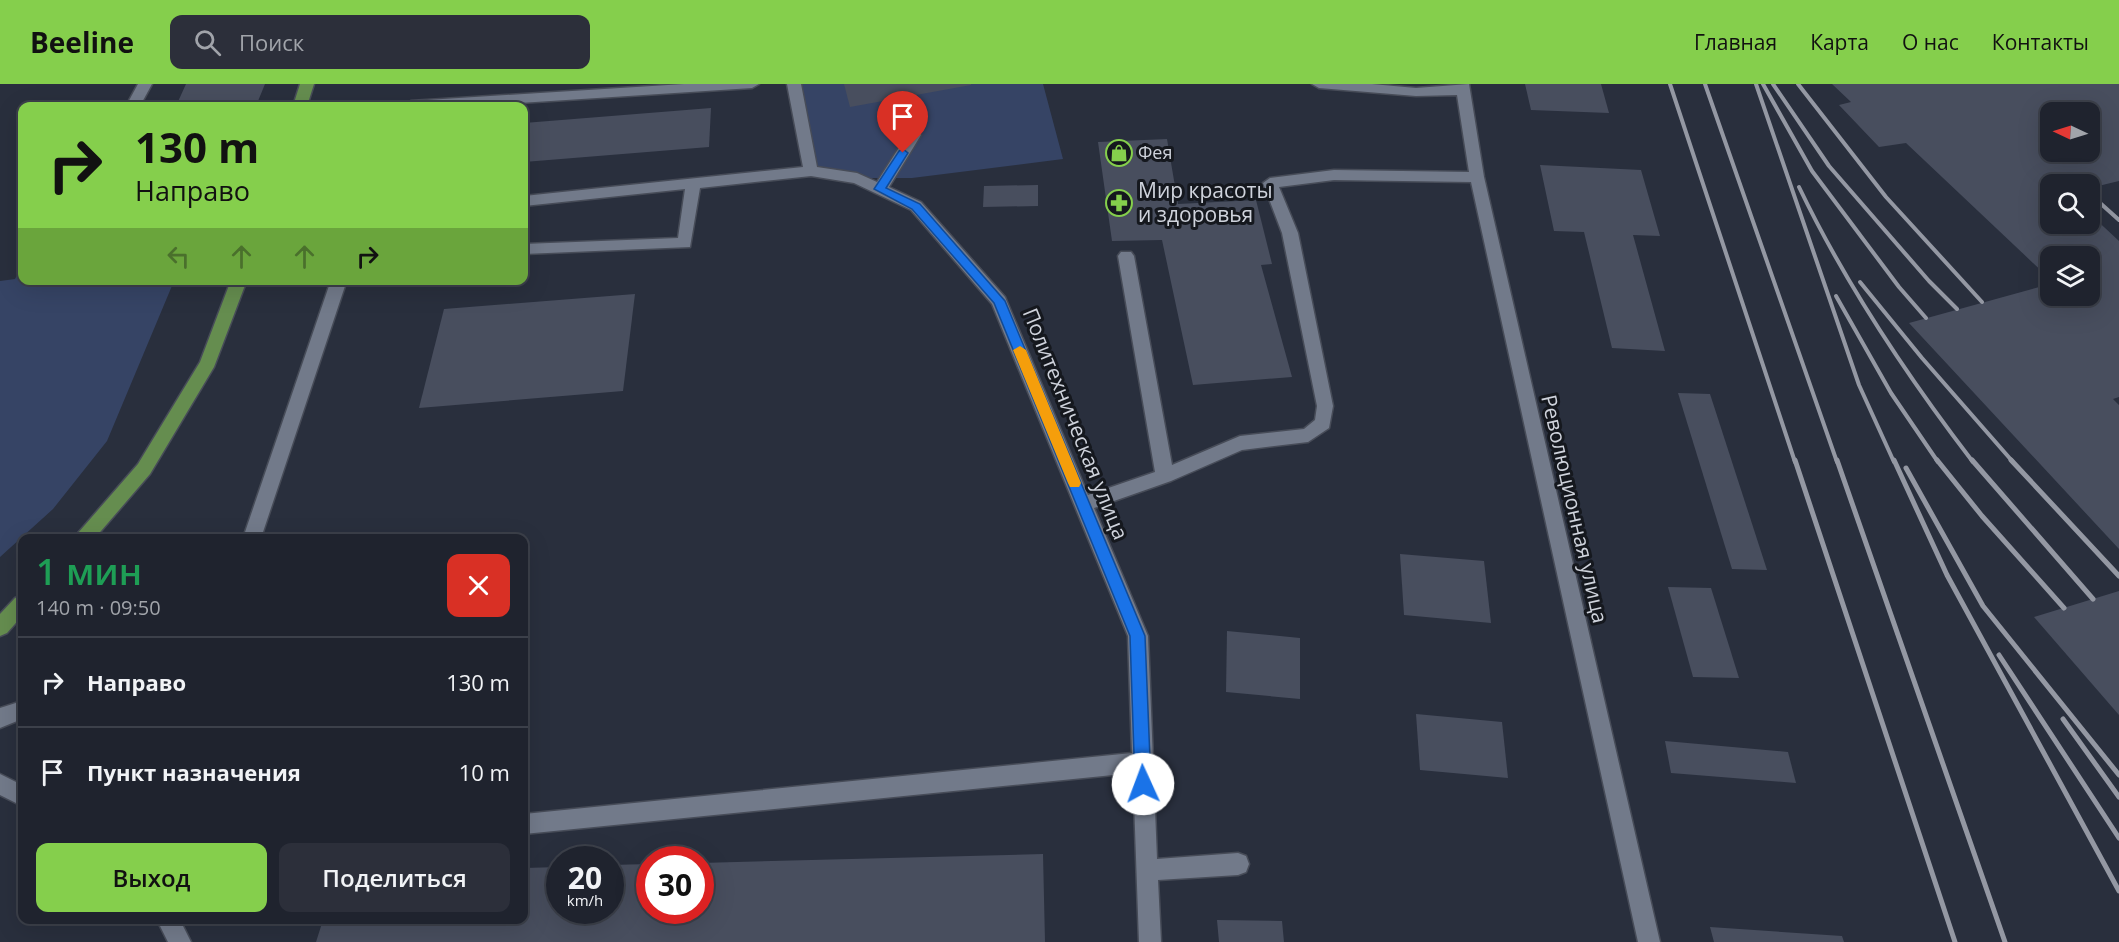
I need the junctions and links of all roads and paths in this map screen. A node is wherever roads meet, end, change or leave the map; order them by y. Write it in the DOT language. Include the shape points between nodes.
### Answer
graph roads {
  1 [pos="145,84"];
  2 [pos="307,84"];
  3 [pos="752,84"];
  4 [pos="794,84"];
  5 [pos="1319,84"];
  6 [pos="1462,87"];
  7 [pos="135,102"];
  8 [pos="301,102"];
  9 [pos="473,102"];
  10 [pos="914,135"];
  11 [pos="811,171"];
  12 [pos="1477,177"];
  13 [pos="693,183"];
  14 [pos="880,189"];
  15 [pos="528,201"];
  16 [pos="528,249"];
  17 [pos="1126,256"];
  18 [pos="237,285"];
  19 [pos="337,285"];
  20 [pos="1165,476"];
  21 [pos="1083,504"];
  22 [pos="87,534"];
  23 [pos="253,534"];
  24 [pos="18,608"];
  25 [pos="0,627"];
  26 [pos="18,711"];
  27 [pos="0,719"];
  28 [pos="1143,762"];
  29 [pos="0,783"];
  30 [pos="18,794"];
  31 [pos="528,824"];
  32 [pos="1238,864"];
  33 [pos="1147,870"];
  34 [pos="170,924"];
  35 [pos="180,942"];
  36 [pos="1150,942"];
  37 [pos="1649,942"];
  1 -- 7 [label="street"];
  2 -- 8 [label="main road"];
  3 -- 9 [label="street"];
  4 -- 11 [label="street"];
  5 -- 6 [label="street" via="1416,92"];
  6 -- 12 [label="street, Революционная улица"];
  10 -- 14 [label="street"];
  11 -- 13 [label="street, Политехническая улица"];
  11 -- 14 [label="street, Политехническая улица" via="857,178"];
  12 -- 20 [label="street" via="1334,175 1270,183 1290,232 1325,406 1323,423 1308,435 1240,443"];
  12 -- 37 [label="street, Революционная улица"];
  13 -- 15 [label="street, Политехническая улица"];
  13 -- 16 [label="street" via="685,243"];
  14 -- 21 [label="street, Политехническая улица" via="916,207 999,301"];
  17 -- 20 [label="street"];
  18 -- 22 [label="main road" via="208,363 144,469"];
  19 -- 23 [label="street"];
  20 -- 21 [label="street"];
  21 -- 28 [label="street, Политехническая улица" via="1138,636"];
  24 -- 25 [label="main road"];
  26 -- 27 [label="street"];
  28 -- 31 [label="street"];
  28 -- 33 [label="street, Политехническая улица"];
  29 -- 30 [label="street"];
  32 -- 33 [label="street"];
  33 -- 36 [label="street, Политехническая улица"];
  34 -- 35 [label="street"];
}
